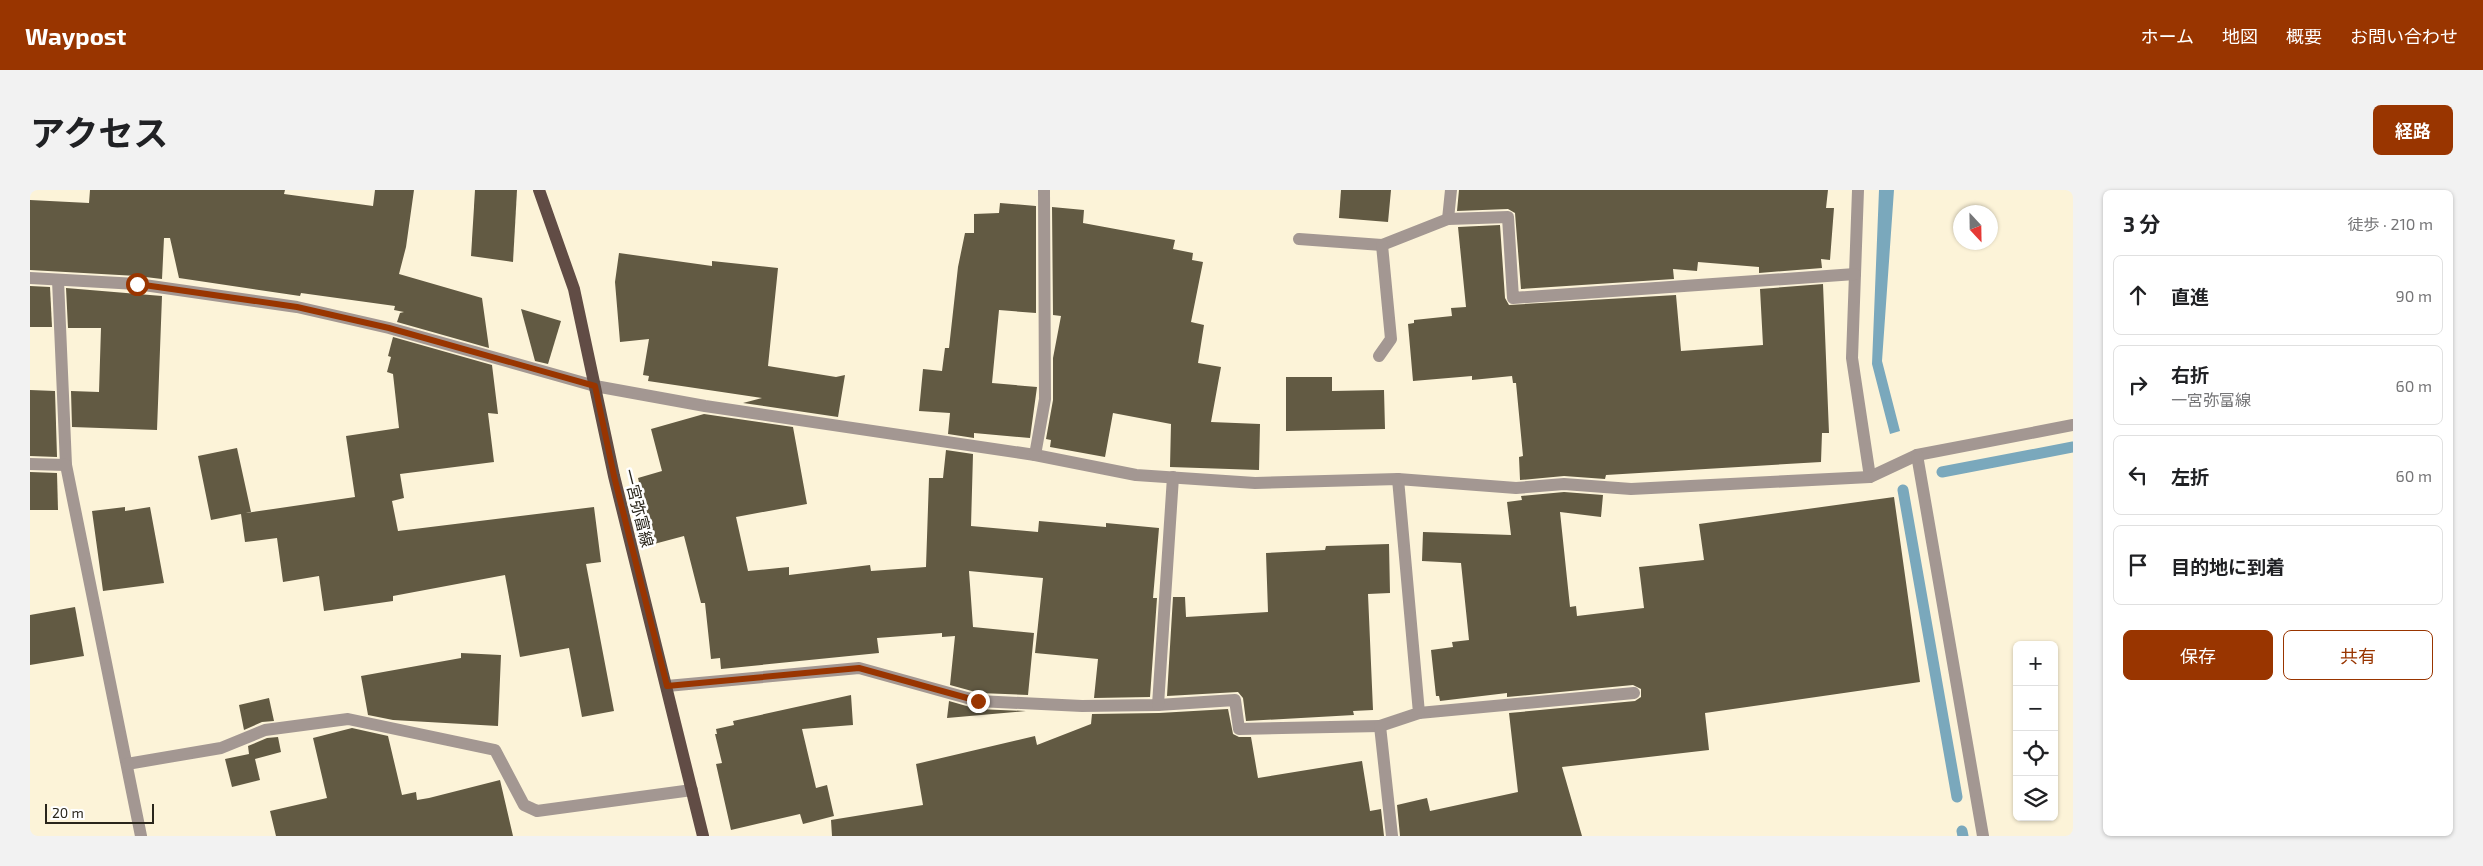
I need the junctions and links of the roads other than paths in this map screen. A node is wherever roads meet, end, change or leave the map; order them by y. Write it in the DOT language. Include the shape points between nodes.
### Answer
graph roads {
  1 [pos="539,190"];
  2 [pos="1044,190"];
  3 [pos="1451,190"];
  4 [pos="1858,190"];
  5 [pos="1448,219"];
  6 [pos="1299,239"];
  7 [pos="1382,245"];
  8 [pos="1854,274"];
  9 [pos="30,278"];
  10 [pos="58,280"];
  11 [pos="1379,356"];
  12 [pos="595,386"];
  13 [pos="2073,425"];
  14 [pos="1035,455"];
  15 [pos="1917,455"];
  16 [pos="30,464"];
  17 [pos="66,465"];
  18 [pos="1173,477"];
  19 [pos="1870,477"];
  20 [pos="1398,479"];
  21 [pos="667,686"];
  22 [pos="1634,692"];
  23 [pos="1158,705"];
  24 [pos="1419,713"];
  25 [pos="1380,726"];
  26 [pos="127,764"];
  27 [pos="692,790"];
  28 [pos="141,836"];
  29 [pos="703,836"];
  30 [pos="1392,836"];
  31 [pos="1983,836"];
  1 -- 12 [label="main road, 一宮弥富線" via="574,289"];
  2 -- 14 [label="street" via="1045,399"];
  3 -- 5 [label="street"];
  4 -- 8 [label="street"];
  5 -- 7 [label="street"];
  5 -- 8 [label="street" via="1508,217 1513,298"];
  6 -- 7 [label="street"];
  7 -- 11 [label="street" via="1391,340"];
  8 -- 19 [label="street" via="1852,358"];
  9 -- 10 [label="street"];
  10 -- 12 [label="street" via="137,284 297,307 389,328"];
  10 -- 17 [label="street"];
  12 -- 14 [label="street" via="705,406"];
  12 -- 21 [label="main road, 一宮弥富線" via="614,476"];
  13 -- 15 [label="street"];
  14 -- 18 [label="street" via="1136,475"];
  15 -- 19 [label="street"];
  15 -- 31 [label="street"];
  16 -- 17 [label="street"];
  17 -- 26 [label="street"];
  18 -- 20 [label="street" via="1254,483"];
  18 -- 23 [label="street"];
  19 -- 20 [label="street" via="1631,489 1564,484 1516,488"];
  20 -- 24 [label="street"];
  21 -- 23 [label="street" via="859,668 978,701 1082,706"];
  21 -- 27 [label="main road, 一宮弥富線"];
  22 -- 24 [label="street"];
  23 -- 25 [label="street" via="1235,700 1239,729"];
  24 -- 25 [label="street"];
  25 -- 30 [label="street"];
  26 -- 27 [label="street" via="221,748 265,730 348,719 495,750 524,805 537,811"];
  26 -- 28 [label="street"];
  27 -- 29 [label="main road, 一宮弥富線"];
}
